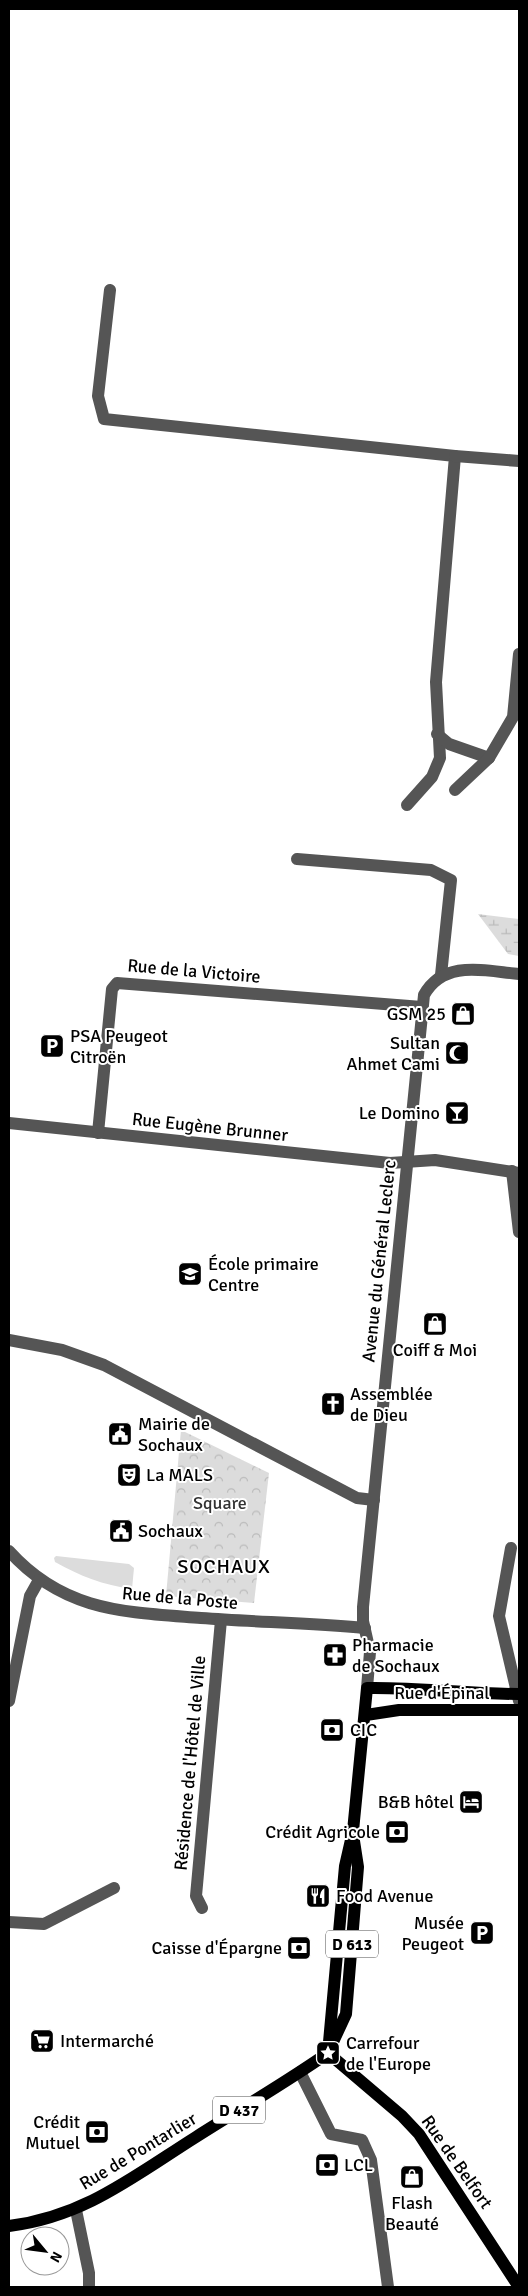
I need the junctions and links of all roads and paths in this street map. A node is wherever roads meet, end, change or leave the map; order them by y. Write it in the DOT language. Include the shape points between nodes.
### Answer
graph roads {
  1 [pos="110,290"];
  2 [pos="455,456"];
  3 [pos="519,461"];
  4 [pos="519,654"];
  5 [pos="437,734"];
  6 [pos="489,758"];
  7 [pos="455,790"];
  8 [pos="407,806"];
  9 [pos="297,859"];
  10 [pos="519,974"];
  11 [pos="441,975"];
  12 [pos="422,1007"];
  13 [pos="9,1123"];
  14 [pos="98,1133"];
  15 [pos="408,1160"];
  16 [pos="516,1172"];
  17 [pos="519,1232"];
  18 [pos="9,1340"];
  19 [pos="374,1500"];
  20 [pos="511,1548"];
  21 [pos="9,1551"];
  22 [pos="39,1580"];
  23 [pos="221,1620"];
  24 [pos="365,1628"];
  25 [pos="367,1688"];
  26 [pos="519,1696"];
  27 [pos="9,1701"];
  28 [pos="519,1710"];
  29 [pos="366,1715"];
  30 [pos="114,1888"];
  31 [pos="202,1908"];
  32 [pos="9,1922"];
  33 [pos="328,2053"];
  34 [pos="300,2072"];
  35 [pos="76,2210"];
  36 [pos="9,2226"];
  37 [pos="519,2286"];
  38 [pos="89,2287"];
  39 [pos="388,2287"];
  1 -- 2 [label="street" via="98,396 104,419"];
  2 -- 3 [label="street"];
  2 -- 5 [label="street" via="436,682"];
  4 -- 6 [label="street" via="513,717"];
  5 -- 6 [label="street" via="449,744"];
  5 -- 8 [label="street" via="440,758 432,777"];
  6 -- 7 [label="street"];
  9 -- 11 [label="street" via="431,870 451,880"];
  10 -- 11 [label="street" via="455,970"];
  11 -- 12 [label="street, Avenue du Général Leclerc" via="424,994"];
  12 -- 14 [label="street, Rue de la Victoire" via="117,982 112,988"];
  12 -- 15 [label="street, Avenue du Général Leclerc"];
  13 -- 14 [label="street, Rue Eugène Brunner"];
  14 -- 15 [label="street, Rue Eugène Brunner" via="390,1163"];
  15 -- 16 [label="street, Rue Eugène Brunner" via="435,1160"];
  15 -- 19 [label="street, Avenue du Général Leclerc"];
  16 -- 17 [label="street"];
  18 -- 19 [label="street" via="62,1350 104,1365 357,1498"];
  19 -- 24 [label="street, Avenue du Général Leclerc" via="363,1607"];
  20 -- 26 [label="street" via="499,1616"];
  21 -- 22 [label="street, Rue de la Poste"];
  22 -- 23 [label="street, Rue de la Poste" via="105,1608"];
  22 -- 27 [label="street" via="30,1596"];
  23 -- 24 [label="street, Rue de la Poste"];
  23 -- 31 [label="street, Résidence de l'Hôtel de Ville" via="196,1896"];
  24 -- 25 [label="street, Avenue du Général Leclerc" via="370,1652"];
  25 -- 26 [label="main road, Rue d'Épinal" via="409,1687"];
  25 -- 29 [label="main road, Avenue du Général Leclerc"];
  28 -- 29 [label="main road, Rue d'Épinal" via="399,1710"];
  29 -- 33 [label="main road, Avenue du Général Leclerc / D 613" via="353,1831 345,1866"];
  30 -- 32 [label="street" via="44,1924"];
  33 -- 34 [label="main road, Rue de Pontarlier / D 437"];
  33 -- 37 [label="main road, Rue de Belfort" via="419,2134"];
  34 -- 35 [label="main road, Rue de Pontarlier / D 437"];
  34 -- 39 [label="street" via="331,2134 362,2140 371,2160"];
  35 -- 36 [label="main road, Rue de Pontarlier / D 437"];
  35 -- 38 [label="street"];
}
